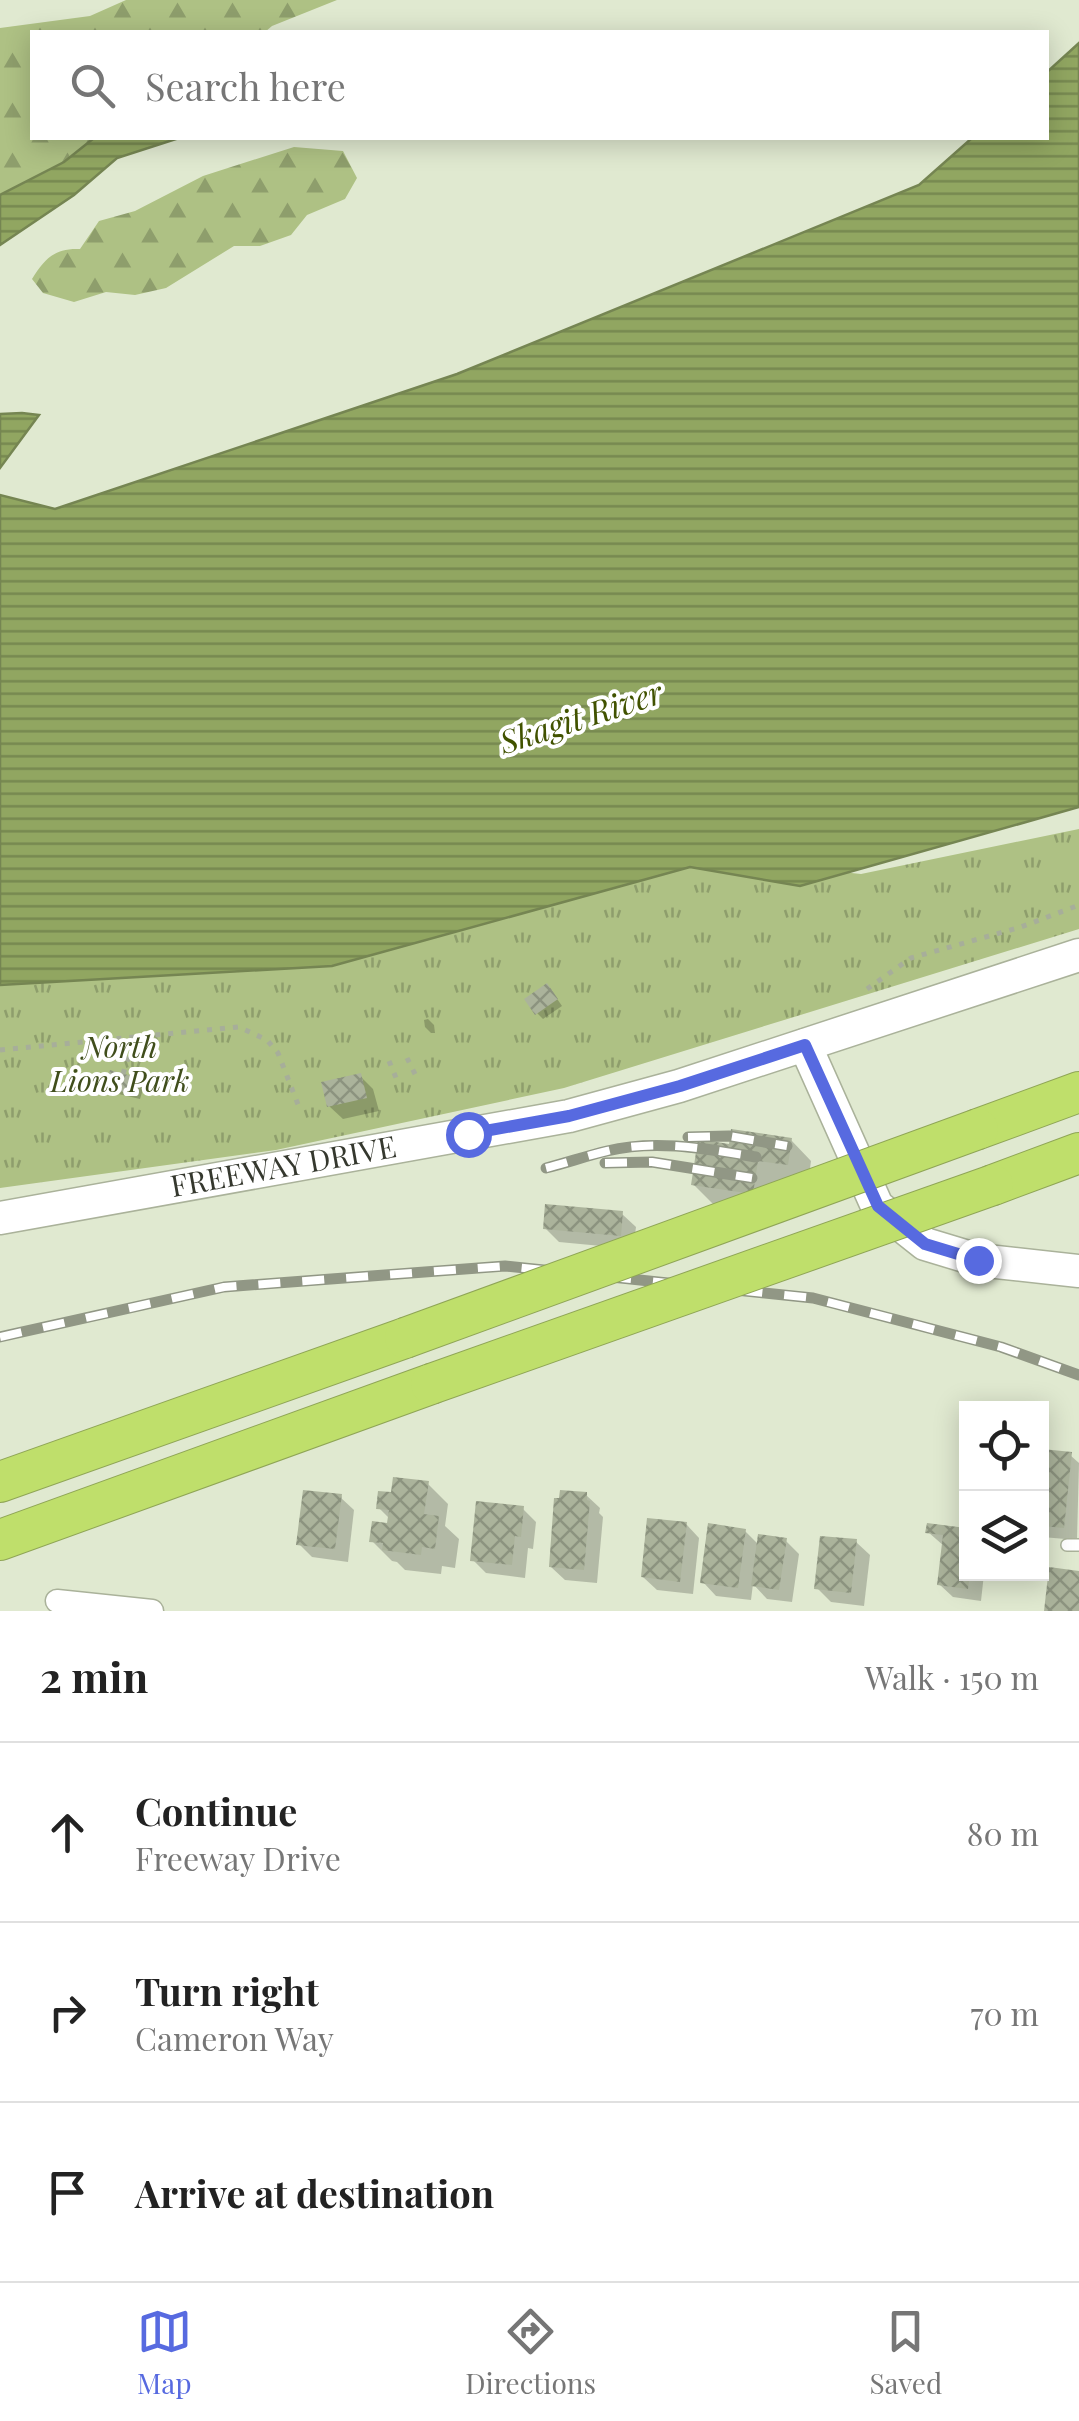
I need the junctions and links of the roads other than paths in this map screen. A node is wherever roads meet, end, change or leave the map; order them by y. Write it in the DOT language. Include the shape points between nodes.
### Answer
graph roads {
  1 [pos="1079,955"];
  2 [pos="805,1045"];
  3 [pos="1079,1092"];
  4 [pos="1079,1153"];
  5 [pos="0,1218"];
  6 [pos="1079,1271"];
  7 [pos="0,1482"];
  8 [pos="0,1540"];
  9 [pos="57,1601"];
  10 [pos="152,1611"];
  1 -- 2 [label="street, FREEWAY DRIVE"];
  2 -- 5 [label="street, FREEWAY DRIVE" via="569,1116"];
  2 -- 6 [label="street" via="878,1206 925,1244 978,1260"];
  3 -- 7 [label="highway, bridge"];
  4 -- 8 [label="highway, bridge"];
  9 -- 10 [label="street"];
}
